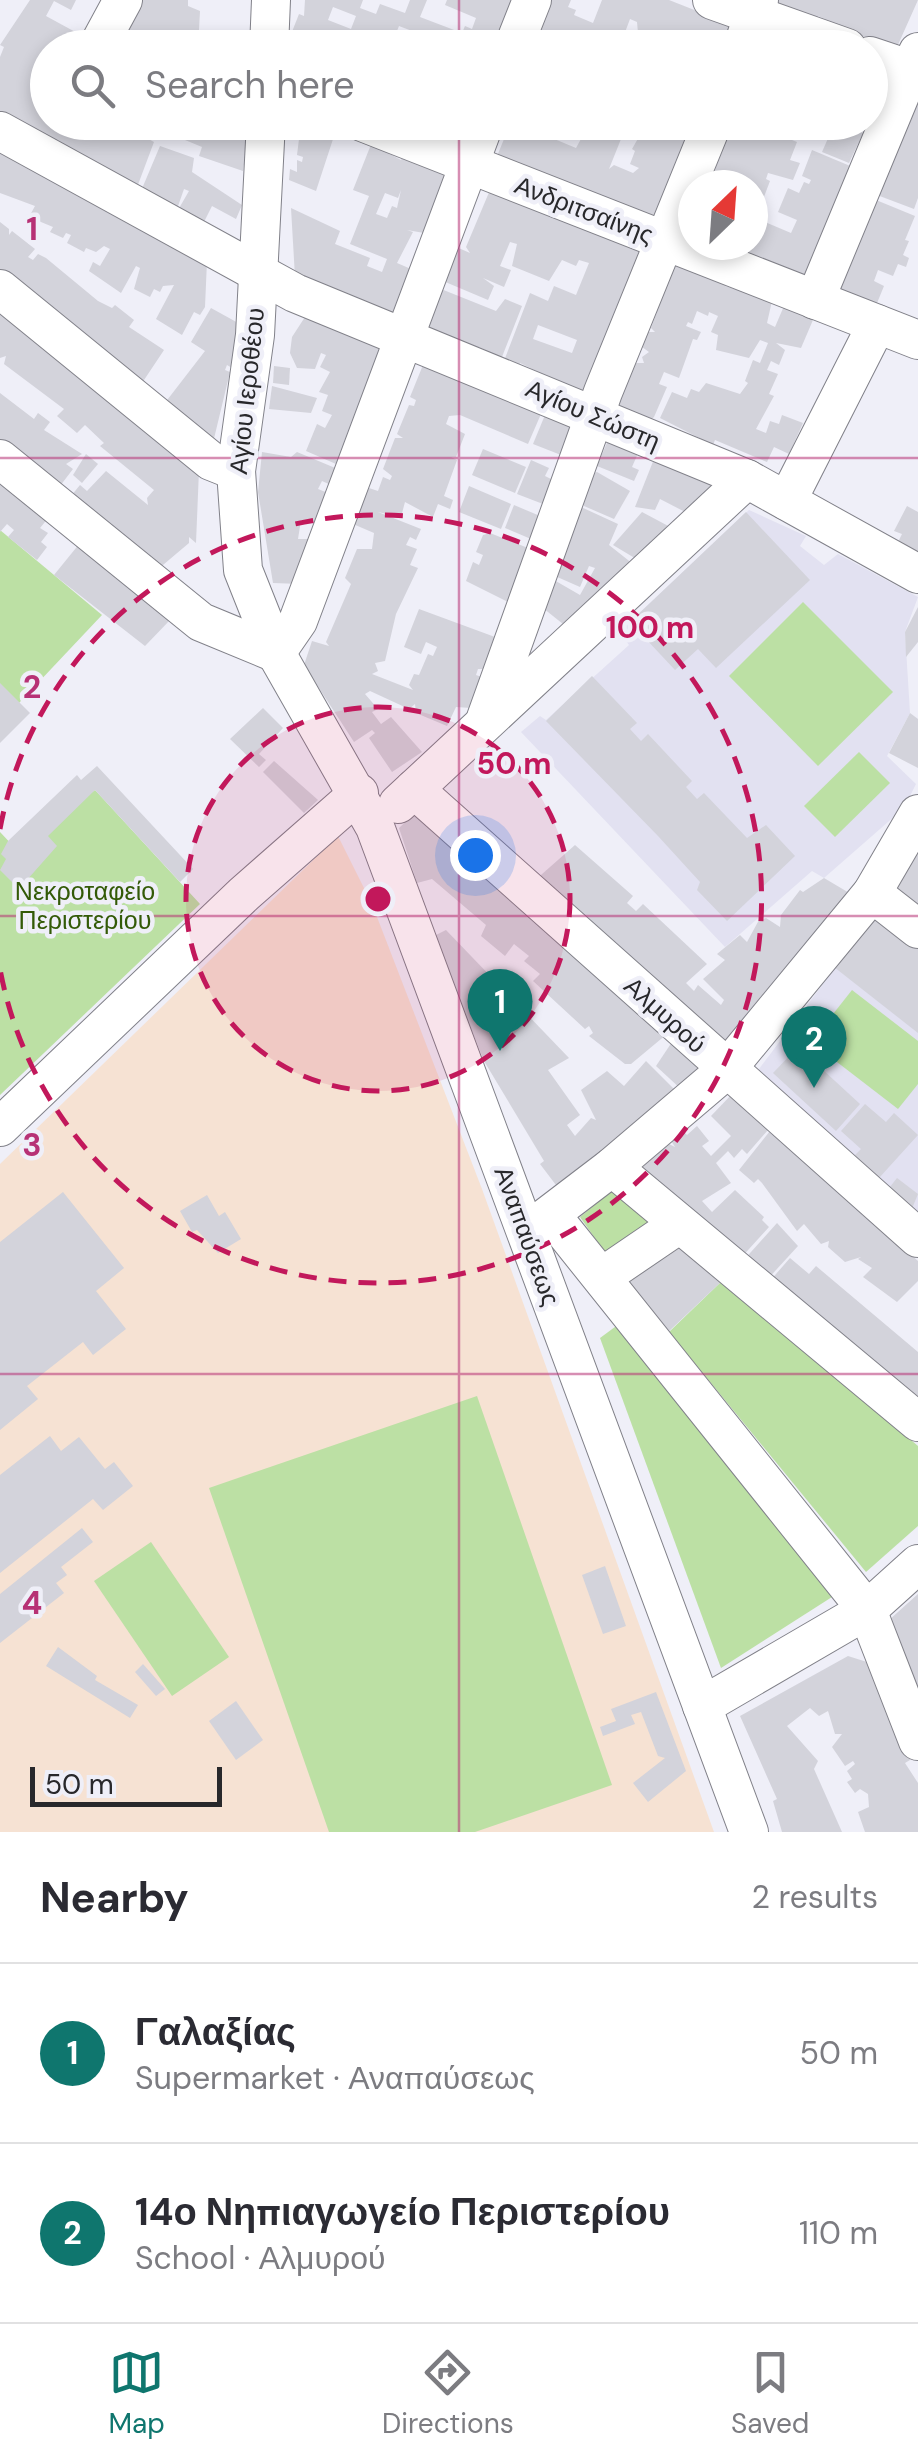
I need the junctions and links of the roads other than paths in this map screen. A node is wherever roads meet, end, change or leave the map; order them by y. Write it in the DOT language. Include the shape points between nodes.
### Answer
graph roads {
  1 [pos="123,0"];
  2 [pos="532,0"];
  3 [pos="712,0"];
  4 [pos="752,21"];
  5 [pos="107,30"];
  6 [pos="521,30"];
  7 [pos="784,30"];
  8 [pos="888,60"];
  9 [pos="916,65"];
  10 [pos="888,130"];
  11 [pos="0,131"];
  12 [pos="265,140"];
  13 [pos="406,140"];
  14 [pos="478,140"];
  15 [pos="706,140"];
  16 [pos="884,140"];
  17 [pos="468,165"];
  18 [pos="667,242"];
  19 [pos="258,274"];
  20 [pos="0,289"];
  21 [pos="815,300"];
  22 [pos="877,324"];
  23 [pos="402,336"];
  24 [pos="918,340"];
  25 [pos="596,416"];
  26 [pos="0,459"];
  27 [pos="236,471"];
  28 [pos="747,479"];
  29 [pos="787,501"];
  30 [pos="918,574"];
  31 [pos="519,629"];
  32 [pos="276,653"];
  33 [pos="560,657"];
  34 [pos="486,718"];
  35 [pos="414,788"];
  36 [pos="359,793"];
  37 [pos="918,814"];
  38 [pos="375,827"];
  39 [pos="872,893"];
  40 [pos="918,929"];
  41 [pos="726,1070"];
  42 [pos="0,1127"];
  43 [pos="612,1167"];
  44 [pos="539,1224"];
  45 [pos="678,1224"];
  46 [pos="918,1238"];
  47 [pos="599,1273"];
  48 [pos="918,1422"];
  49 [pos="918,1564"];
  50 [pos="867,1610"];
  51 [pos="702,1706"];
  52 [pos="918,1741"];
  53 [pos="749,1832"];
  1 -- 5 [label="street"];
  2 -- 6 [label="street"];
  3 -- 4 [label="street"];
  4 -- 7 [label="street"];
  8 -- 9 [label="street"];
  9 -- 10 [label="street"];
  11 -- 19 [label="street, Αγίου Σώστη"];
  12 -- 19 [label="street, Αγίου Ιεροθέου"];
  13 -- 17 [label="street, Ανδριτσαίνης"];
  14 -- 17 [label="street"];
  15 -- 18 [label="street"];
  16 -- 21 [label="street"];
  17 -- 18 [label="street, Ανδριτσαίνης"];
  17 -- 23 [label="street"];
  18 -- 21 [label="street, Ανδριτσαίνης"];
  18 -- 25 [label="street"];
  19 -- 23 [label="street, Αγίου Σώστη"];
  19 -- 27 [label="street, Αγίου Ιεροθέου"];
  20 -- 27 [label="street" via="211,460"];
  21 -- 22 [label="street, Ανδριτσαίνης"];
  22 -- 24 [label="street, Ανδριτσαίνης"];
  22 -- 29 [label="street"];
  23 -- 25 [label="street, Αγίου Σώστη"];
  23 -- 32 [label="street" via="298,622"];
  25 -- 28 [label="street, Αγίου Σώστη"];
  25 -- 31 [label="street"];
  26 -- 32 [label="street" via="201,622"];
  27 -- 32 [label="street, Αγίου Ιεροθέου" via="243,570"];
  28 -- 29 [label="street, Αγίου Σώστη"];
  28 -- 33 [label="street"];
  29 -- 30 [label="street, Αγίου Σώστη"];
  31 -- 33 [label="street"];
  31 -- 34 [label="street"];
  32 -- 36 [label="street, Αναπαύσεως"];
  33 -- 34 [label="street"];
  34 -- 35 [label="street"];
  35 -- 38 [label="street"];
  35 -- 41 [label="street, Αλμυρού"];
  36 -- 38 [label="street, Αναπαύσεως"];
  36 -- 42 [label="street"];
  37 -- 39 [label="street"];
  38 -- 44 [label="street, Αναπαύσεως"];
  39 -- 40 [label="street"];
  39 -- 41 [label="street"];
  41 -- 43 [label="street"];
  41 -- 46 [label="street, Αλμυρού"];
  43 -- 44 [label="street"];
  43 -- 45 [label="street"];
  44 -- 47 [label="street"];
  44 -- 51 [label="street, Αναπαύσεως"];
  45 -- 47 [label="street"];
  45 -- 48 [label="street"];
  47 -- 50 [label="street"];
  49 -- 50 [label="street"];
  50 -- 51 [label="street"];
  50 -- 52 [label="street"];
  51 -- 53 [label="street, Αναπαύσεως"];
}
